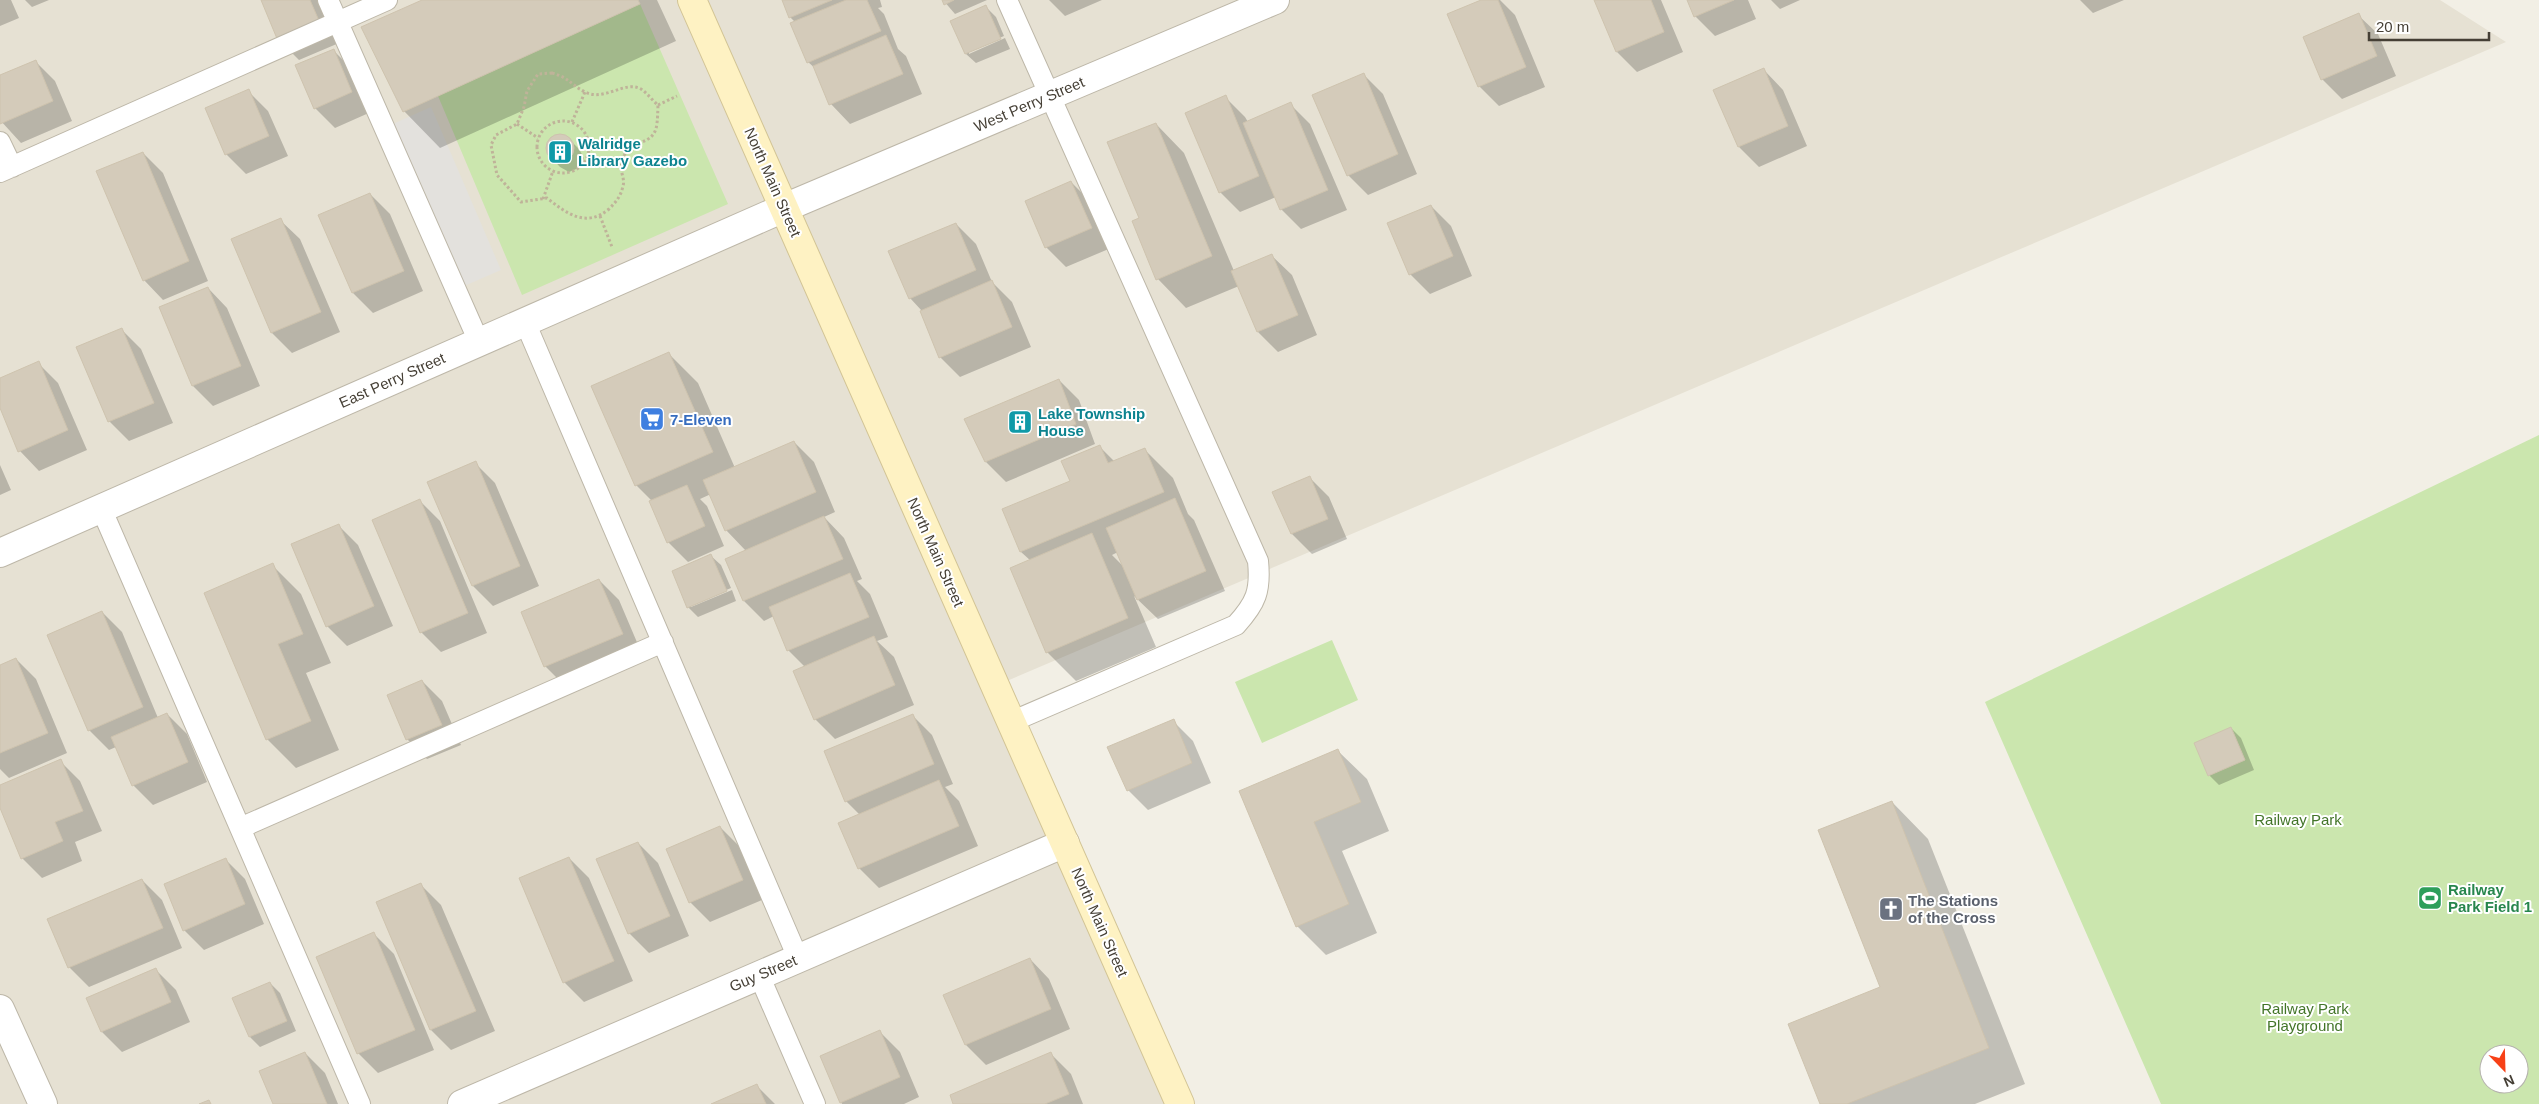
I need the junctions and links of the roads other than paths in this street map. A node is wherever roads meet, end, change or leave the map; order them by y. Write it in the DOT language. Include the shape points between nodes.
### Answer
graph roads {
  1 [pos="328,0"];
  2 [pos="387,0"];
  3 [pos="692,0"];
  4 [pos="1007,0"];
  5 [pos="1274,0"];
  6 [pos="337,22"];
  7 [pos="1049,96"];
  8 [pos="0,142"];
  9 [pos="6,169"];
  10 [pos="784,208"];
  11 [pos="525,322"];
  12 [pos="479,342"];
  13 [pos="101,508"];
  14 [pos="0,553"];
  15 [pos="663,642"];
  16 [pos="1011,722"];
  17 [pos="240,828"];
  18 [pos="1064,843"];
  19 [pos="798,958"];
  20 [pos="759,975"];
  21 [pos="0,1008"];
  22 [pos="43,1104"];
  23 [pos="360,1104"];
  24 [pos="462,1104"];
  25 [pos="814,1104"];
  26 [pos="1180,1104"];
  1 -- 6 [label="lane"];
  2 -- 6 [label="lane"];
  3 -- 10 [label="street, North Main Street"];
  4 -- 7 [label="lane"];
  5 -- 7 [label="street, West Perry Street"];
  6 -- 9 [label="lane"];
  6 -- 12 [label="lane"];
  7 -- 10 [label="street, West Perry Street"];
  7 -- 16 [label="lane" via="1258,561 1260,582 1251,609 1236,625"];
  8 -- 9 [label="lane"];
  10 -- 11 [label="street, East Perry Street"];
  10 -- 16 [label="street, North Main Street"];
  11 -- 12 [label="street, East Perry Street"];
  11 -- 15 [label="lane"];
  12 -- 13 [label="street, East Perry Street"];
  13 -- 14 [label="street, East Perry Street"];
  13 -- 17 [label="lane"];
  15 -- 17 [label="lane"];
  15 -- 19 [label="lane"];
  16 -- 18 [label="street, North Main Street"];
  17 -- 23 [label="lane"];
  18 -- 19 [label="street, Guy Street"];
  18 -- 26 [label="street, North Main Street"];
  19 -- 20 [label="street, Guy Street"];
  20 -- 24 [label="street, Guy Street"];
  20 -- 25 [label="lane"];
  21 -- 22 [label="street"];
}
